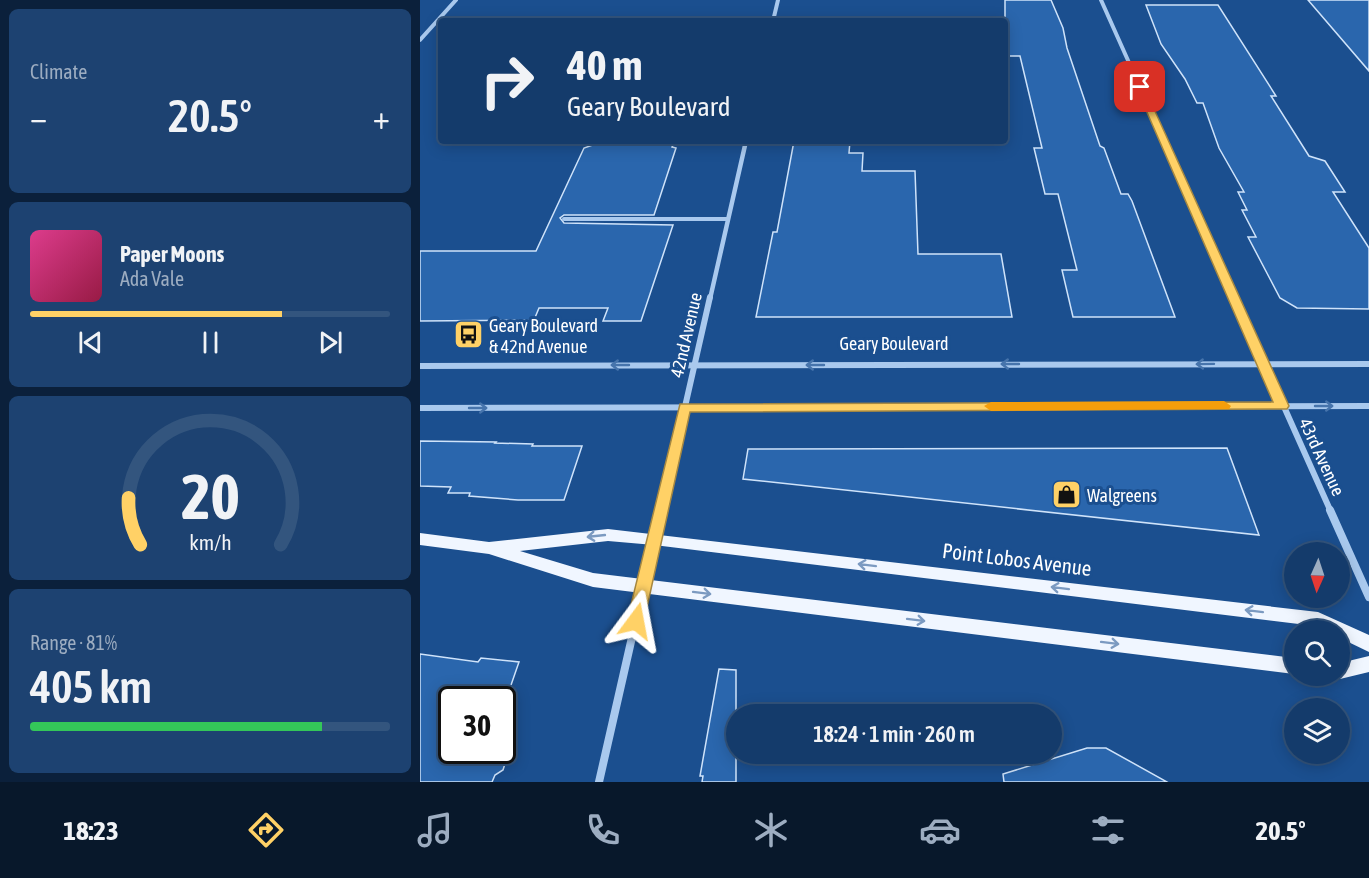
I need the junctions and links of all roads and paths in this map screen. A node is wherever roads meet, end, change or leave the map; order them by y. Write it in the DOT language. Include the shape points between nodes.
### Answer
graph roads {
  1 [pos="456,0"];
  2 [pos="778,0"];
  3 [pos="1101,0"];
  4 [pos="440,18"];
  5 [pos="774,18"];
  6 [pos="438,20"];
  7 [pos="420,40"];
  8 [pos="745,144"];
  9 [pos="564,219"];
  10 [pos="728,219"];
  11 [pos="1263,363"];
  12 [pos="1369,364"];
  13 [pos="694,365"];
  14 [pos="420,366"];
  15 [pos="1282,406"];
  16 [pos="1369,406"];
  17 [pos="684,407"];
  18 [pos="420,408"];
  19 [pos="420,539"];
  20 [pos="654,539"];
  21 [pos="489,548"];
  22 [pos="644,586"];
  23 [pos="1369,597"];
  24 [pos="1369,644"];
  25 [pos="1369,664"];
  26 [pos="1284,665"];
  27 [pos="1350,669"];
  28 [pos="598,782"];
  1 -- 4 [label="street"];
  2 -- 5 [label="street"];
  3 -- 11 [label="street, 43rd Avenue"];
  6 -- 7 [label="street"];
  8 -- 10 [label="street, 42nd Avenue"];
  9 -- 10 [label="lane"];
  10 -- 13 [label="street, 42nd Avenue"];
  11 -- 12 [label="street, Geary Boulevard"];
  11 -- 13 [label="street, Geary Boulevard, one-way"];
  11 -- 15 [label="street, 43rd Avenue"];
  13 -- 14 [label="street, Geary Boulevard, one-way"];
  13 -- 17 [label="street, 42nd Avenue"];
  15 -- 16 [label="street, one-way"];
  15 -- 17 [label="street"];
  15 -- 23 [label="street, 43rd Avenue"];
  18 -- 17 [label="street, one-way"];
  17 -- 20 [label="street, 42nd Avenue"];
  19 -- 21 [label="main road"];
  20 -- 21 [label="main road, one-way" via="608,535"];
  20 -- 22 [label="street, 42nd Avenue"];
  24 -- 20 [label="main road, Point Lobos Avenue, one-way" via="1318,619"];
  21 -- 22 [label="main road" via="593,580"];
  22 -- 26 [label="main road, one-way"];
  22 -- 28 [label="street, 42nd Avenue"];
  25 -- 27 [label="main road"];
}
